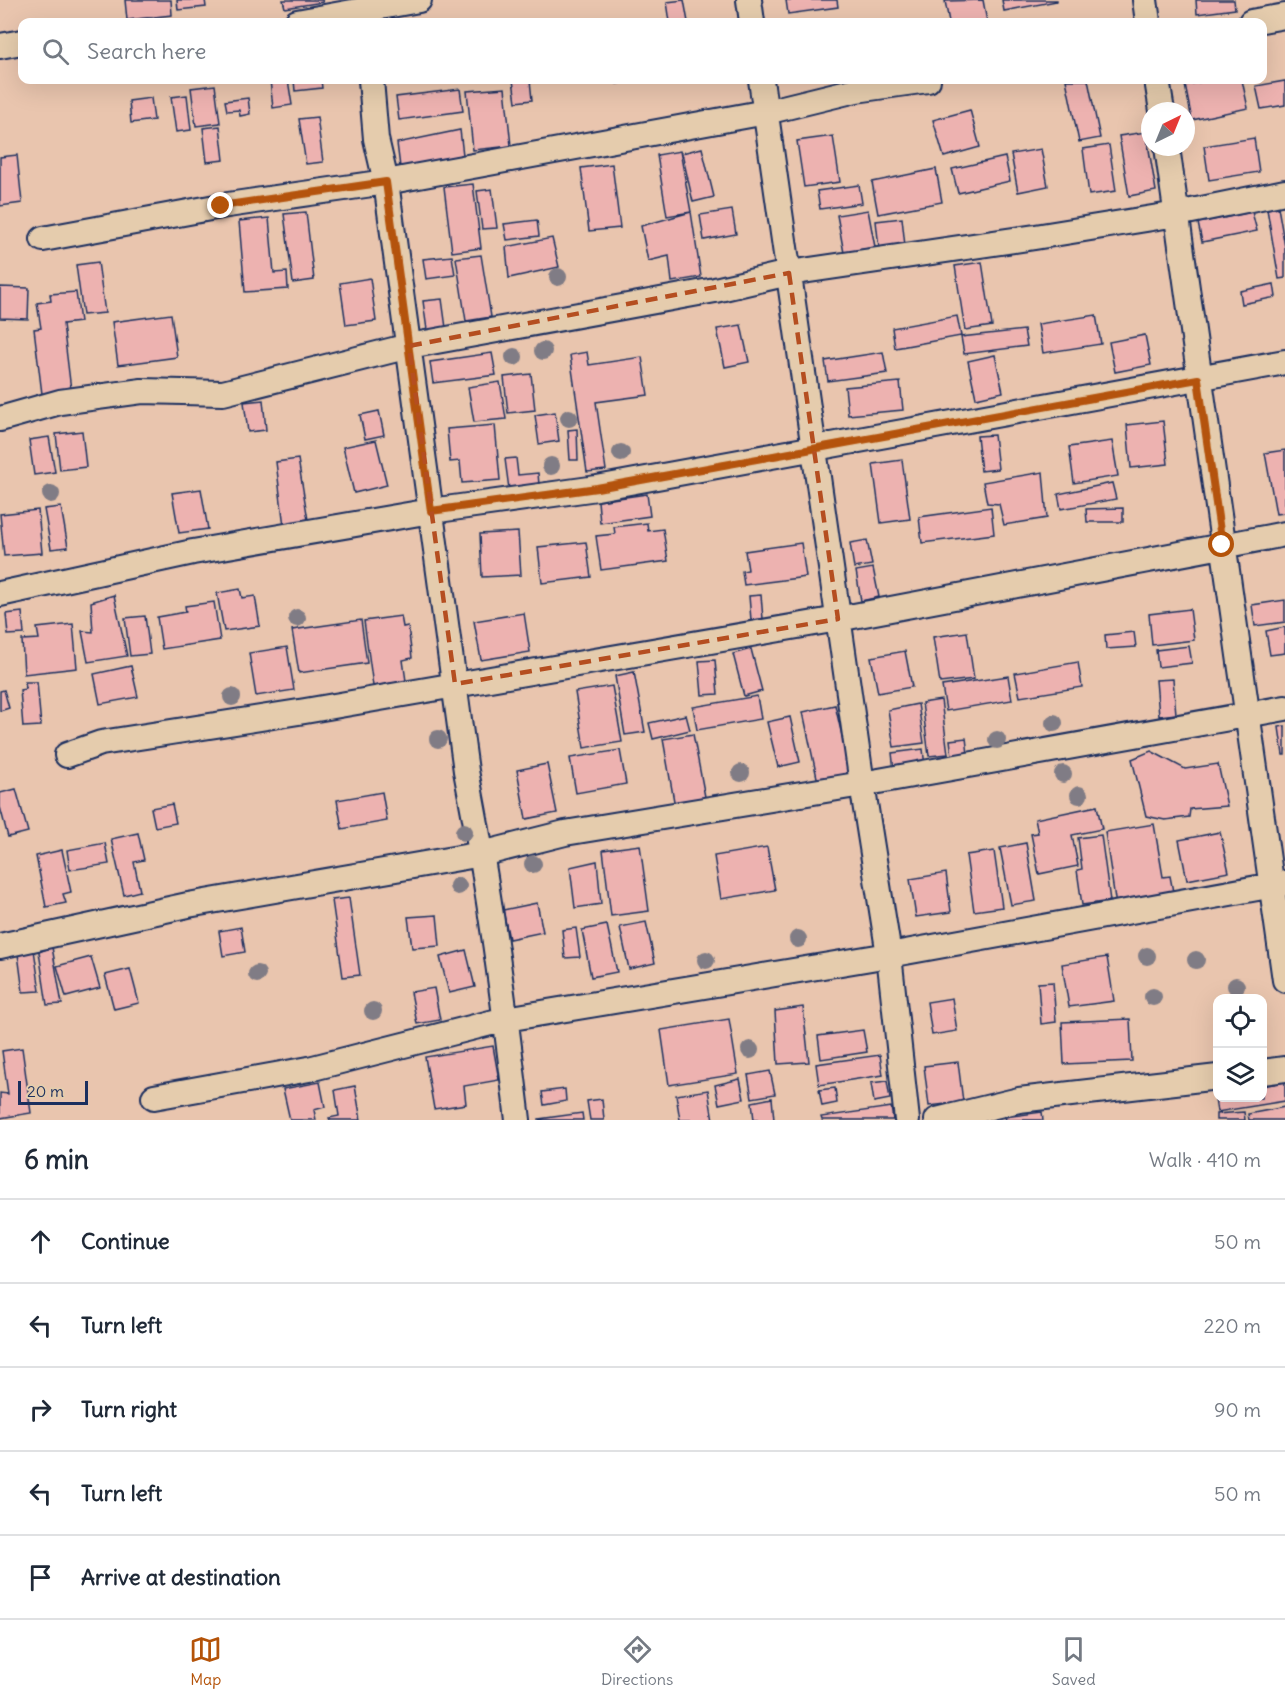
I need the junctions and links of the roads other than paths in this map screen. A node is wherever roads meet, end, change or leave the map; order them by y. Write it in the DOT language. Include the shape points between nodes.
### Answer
graph roads {
  1 [pos="419,0"];
  2 [pos="749,0"];
  3 [pos="1145,0"];
  4 [pos="367,10"];
  5 [pos="1285,16"];
  6 [pos="320,18"];
  7 [pos="751,18"];
  8 [pos="1148,18"];
  9 [pos="1267,19"];
  10 [pos="18,43"];
  11 [pos="0,46"];
  12 [pos="371,84"];
  13 [pos="762,84"];
  14 [pos="899,84"];
  15 [pos="1158,84"];
  16 [pos="1161,102"];
  17 [pos="766,112"];
  18 [pos="1168,156"];
  19 [pos="386,182"];
  20 [pos="1285,192"];
  21 [pos="1178,214"];
  22 [pos="43,238"];
  23 [pos="789,273"];
  24 [pos="409,346"];
  25 [pos="1285,362"];
  26 [pos="1198,379"];
  27 [pos="0,419"];
  28 [pos="815,447"];
  29 [pos="431,511"];
  30 [pos="1285,534"];
  31 [pos="1222,545"];
  32 [pos="0,594"];
  33 [pos="838,619"];
  34 [pos="455,684"];
  35 [pos="1285,708"];
  36 [pos="1249,715"];
  37 [pos="67,755"];
  38 [pos="862,784"];
  39 [pos="482,854"];
  40 [pos="1279,885"];
  41 [pos="0,946"];
  42 [pos="889,955"];
  43 [pos="1285,980"];
  44 [pos="506,1019"];
  45 [pos="1285,1070"];
  46 [pos="1267,1072"];
  47 [pos="1213,1078"];
  48 [pos="154,1097"];
  49 [pos="518,1120"];
  50 [pos="907,1120"];
  51 [pos="937,1120"];
  1 -- 4 [label="street"];
  2 -- 7 [label="street"];
  3 -- 8 [label="street"];
  4 -- 6 [label="street"];
  5 -- 9 [label="street"];
  10 -- 11 [label="street"];
  12 -- 19 [label="street" via="376,139"];
  13 -- 17 [label="street"];
  14 -- 17 [label="street" via="810,99"];
  15 -- 16 [label="street"];
  17 -- 19 [label="street"];
  17 -- 23 [label="street"];
  18 -- 21 [label="street"];
  19 -- 22 [label="street"];
  19 -- 24 [label="street"];
  20 -- 21 [label="street"];
  21 -- 23 [label="street"];
  21 -- 26 [label="street"];
  23 -- 24 [label="street"];
  23 -- 28 [label="street"];
  24 -- 27 [label="street" via="223,393 142,391 60,402"];
  24 -- 29 [label="street"];
  25 -- 26 [label="street"];
  26 -- 28 [label="street"];
  26 -- 31 [label="street"];
  28 -- 29 [label="street" via="597,488"];
  28 -- 33 [label="street"];
  29 -- 32 [label="street" via="193,552"];
  29 -- 34 [label="street"];
  30 -- 31 [label="street"];
  31 -- 33 [label="street"];
  31 -- 36 [label="street"];
  33 -- 34 [label="street"];
  33 -- 38 [label="street"];
  34 -- 37 [label="street" via="101,743"];
  34 -- 39 [label="street"];
  35 -- 36 [label="street"];
  36 -- 38 [label="street"];
  36 -- 40 [label="street"];
  38 -- 39 [label="street" via="565,833"];
  38 -- 42 [label="street"];
  39 -- 41 [label="street" via="188,905"];
  39 -- 44 [label="street"];
  40 -- 42 [label="street"];
  40 -- 43 [label="street"];
  42 -- 44 [label="street"];
  42 -- 50 [label="street"];
  44 -- 48 [label="street" via="309,1068"];
  44 -- 49 [label="street"];
  45 -- 46 [label="street"];
  47 -- 51 [label="street" via="1019,1100"];
}
